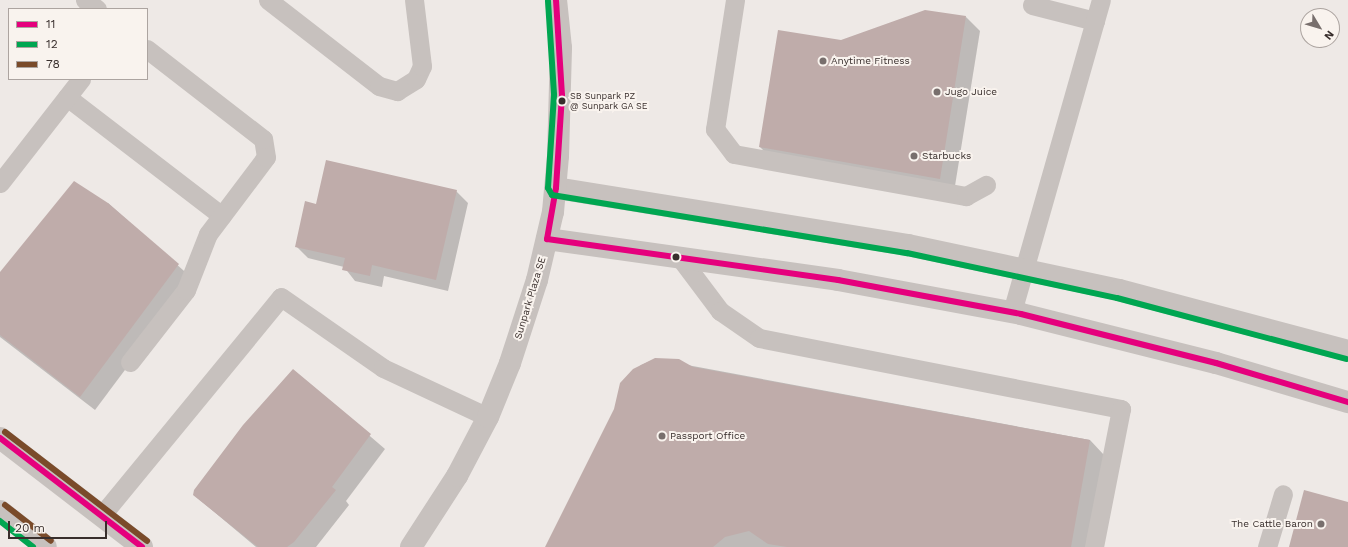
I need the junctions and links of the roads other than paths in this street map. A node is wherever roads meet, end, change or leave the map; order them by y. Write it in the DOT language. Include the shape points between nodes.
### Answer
graph roads {
  1 [pos="85,0"];
  2 [pos="268,0"];
  3 [pos="414,0"];
  4 [pos="556,0"];
  5 [pos="735,0"];
  6 [pos="1101,0"];
  7 [pos="1032,4"];
  8 [pos="95,8"];
  9 [pos="1095,21"];
  10 [pos="148,50"];
  11 [pos="80,80"];
  12 [pos="67,97"];
  13 [pos="0,182"];
  14 [pos="986,185"];
  15 [pos="556,188"];
  16 [pos="222,216"];
  17 [pos="548,239"];
  18 [pos="681,259"];
  19 [pos="1025,270"];
  20 [pos="1012,312"];
  21 [pos="1348,351"];
  22 [pos="130,362"];
  23 [pos="1348,402"];
  24 [pos="488,417"];
  25 [pos="0,438"];
  26 [pos="1283,494"];
  27 [pos="0,511"];
  28 [pos="101,516"];
  29 [pos="46,547"];
  30 [pos="142,547"];
  31 [pos="411,547"];
  32 [pos="1094,547"];
  33 [pos="1267,547"];
  1 -- 8 [label="lane"];
  2 -- 3 [label="lane" via="379,86 397,91 416,79 422,66"];
  4 -- 15 [label="street, Sunpark Plaza SE" via="562,95"];
  5 -- 14 [label="lane" via="715,112 715,129 723,143 746,158 966,196"];
  6 -- 9 [label="lane"];
  7 -- 9 [label="lane"];
  9 -- 19 [label="lane"];
  10 -- 16 [label="lane" via="263,139 266,157"];
  11 -- 12 [label="lane"];
  12 -- 13 [label="lane"];
  12 -- 16 [label="lane"];
  15 -- 17 [label="street, Sunpark Plaza SE"];
  15 -- 19 [label="street" via="908,245"];
  16 -- 22 [label="lane" via="208,234 186,290"];
  17 -- 18 [label="street"];
  17 -- 24 [label="street, Sunpark Plaza SE" via="513,356"];
  18 -- 20 [label="street" via="838,280"];
  18 -- 32 [label="lane" via="720,311 759,338 1121,409"];
  19 -- 20 [label="lane"];
  19 -- 21 [label="street" via="1119,290"];
  20 -- 23 [label="street" via="1216,363"];
  24 -- 28 [label="lane" via="383,368 281,298"];
  24 -- 31 [label="street, Sunpark Plaza SE" via="457,476"];
  25 -- 28 [label="street"];
  26 -- 33 [label="lane"];
  27 -- 29 [label="street"];
  28 -- 30 [label="street"];
}
